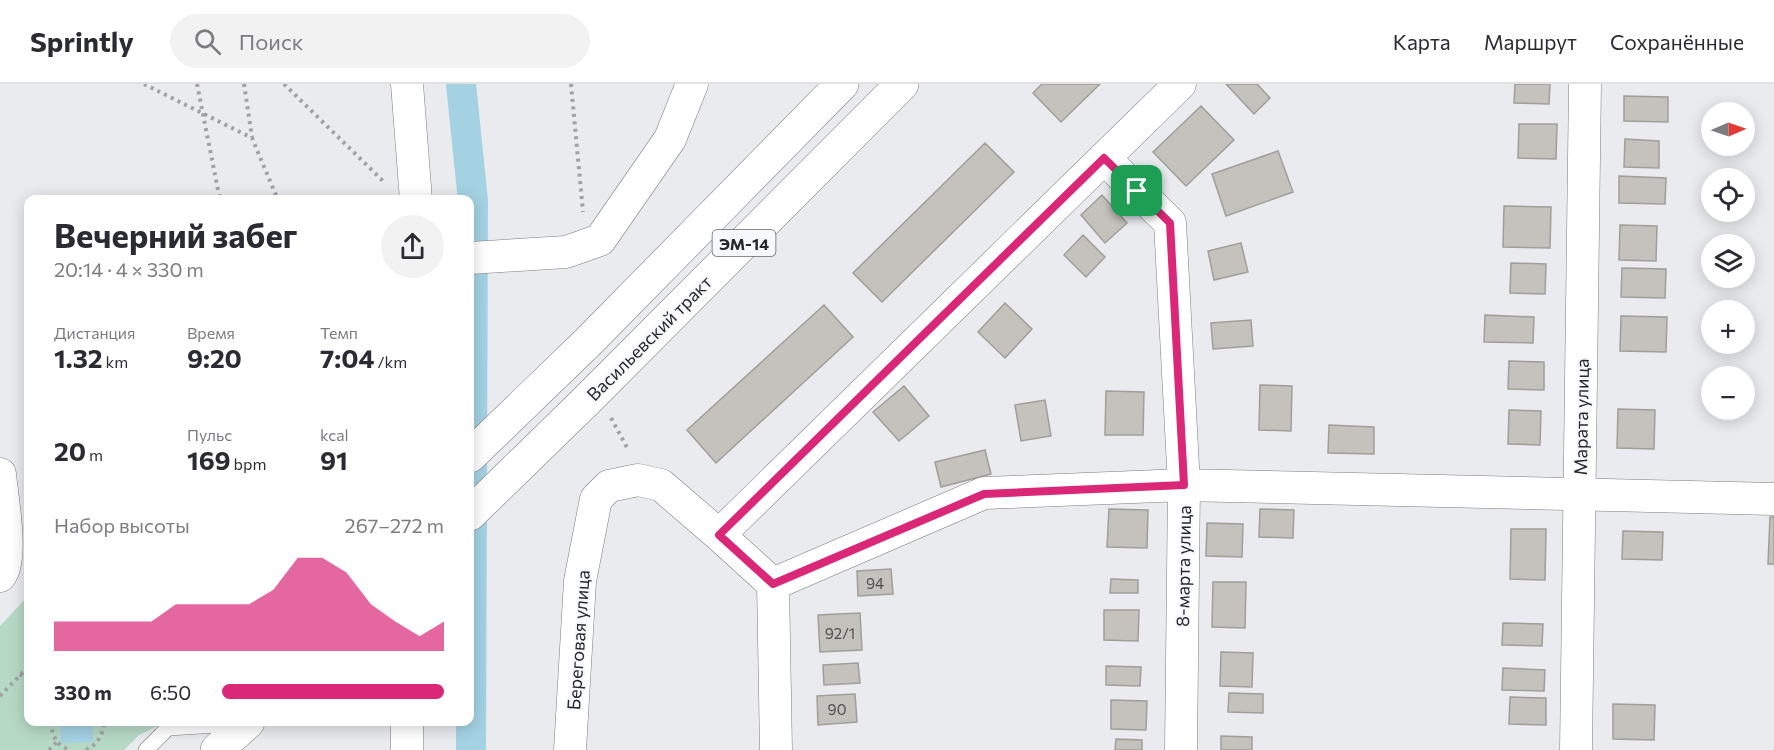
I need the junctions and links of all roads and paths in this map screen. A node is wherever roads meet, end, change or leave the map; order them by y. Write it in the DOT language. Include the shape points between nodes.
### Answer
graph roads {
  1 [pos="144,84"];
  2 [pos="197,84"];
  3 [pos="244,84"];
  4 [pos="284,84"];
  5 [pos="407,84"];
  6 [pos="571,84"];
  7 [pos="692,84"];
  8 [pos="842,84"];
  9 [pos="902,84"];
  10 [pos="1180,84"];
  11 [pos="1585,84"];
  12 [pos="203,114"];
  13 [pos="252,138"];
  14 [pos="1104,158"];
  15 [pos="385,183"];
  16 [pos="218,195"];
  17 [pos="276,195"];
  18 [pos="416,195"];
  19 [pos="576,249"];
  20 [pos="474,258"];
  21 [pos="474,452"];
  22 [pos="0,474"];
  23 [pos="1184,485"];
  24 [pos="1580,495"];
  25 [pos="1774,498"];
  26 [pos="474,510"];
  27 [pos="719,535"];
  28 [pos="0,576"];
  29 [pos="773,584"];
  30 [pos="24,670"];
  31 [pos="20,674"];
  32 [pos="24,678"];
  33 [pos="0,696"];
  34 [pos="51,726"];
  35 [pos="104,726"];
  36 [pos="406,726"];
  37 [pos="226,729"];
  38 [pos="57,742"];
  39 [pos="95,748"];
  40 [pos="50,750"];
  41 [pos="70,750"];
  42 [pos="86,750"];
  43 [pos="146,750"];
  44 [pos="196,750"];
  45 [pos="407,750"];
  46 [pos="570,750"];
  47 [pos="776,750"];
  48 [pos="1181,750"];
  49 [pos="1576,750"];
  1 -- 12 [label="path"];
  2 -- 12 [label="path"];
  3 -- 13 [label="path"];
  4 -- 15 [label="path"];
  5 -- 18 [label="street"];
  6 -- 19 [label="path"];
  7 -- 19 [label="street" via="670,139 600,240"];
  8 -- 21 [label="main road, ЭМ-14"];
  9 -- 26 [label="main road, Васильевский тракт / ЭМ-14"];
  10 -- 14 [label="street"];
  11 -- 24 [label="street, Марата улица"];
  12 -- 13 [label="path"];
  12 -- 16 [label="path"];
  13 -- 17 [label="path"];
  14 -- 23 [label="street, 8-марта улица" via="1170,223"];
  14 -- 27 [label="street"];
  19 -- 20 [label="street"];
  22 -- 28 [label="street" via="7,536 5,570"];
  23 -- 24 [label="street"];
  23 -- 29 [label="street" via="984,494"];
  23 -- 48 [label="street, 8-марта улица"];
  24 -- 25 [label="street"];
  24 -- 49 [label="street, Марата улица"];
  27 -- 29 [label="street, Береговая улица"];
  27 -- 46 [label="street, Береговая улица" via="661,485 638,480 609,486 596,499 580,581"];
  29 -- 47 [label="street"];
  30 -- 31 [label="path"];
  31 -- 32 [label="path"];
  31 -- 33 [label="path"];
  34 -- 38 [label="path"];
  35 -- 39 [label="path"];
  36 -- 45 [label="street"];
  37 -- 43 [label="lane" via="168,728"];
  37 -- 44 [label="main road"];
  38 -- 40 [label="path"];
  38 -- 41 [label="path"];
  39 -- 42 [label="path"];
}
